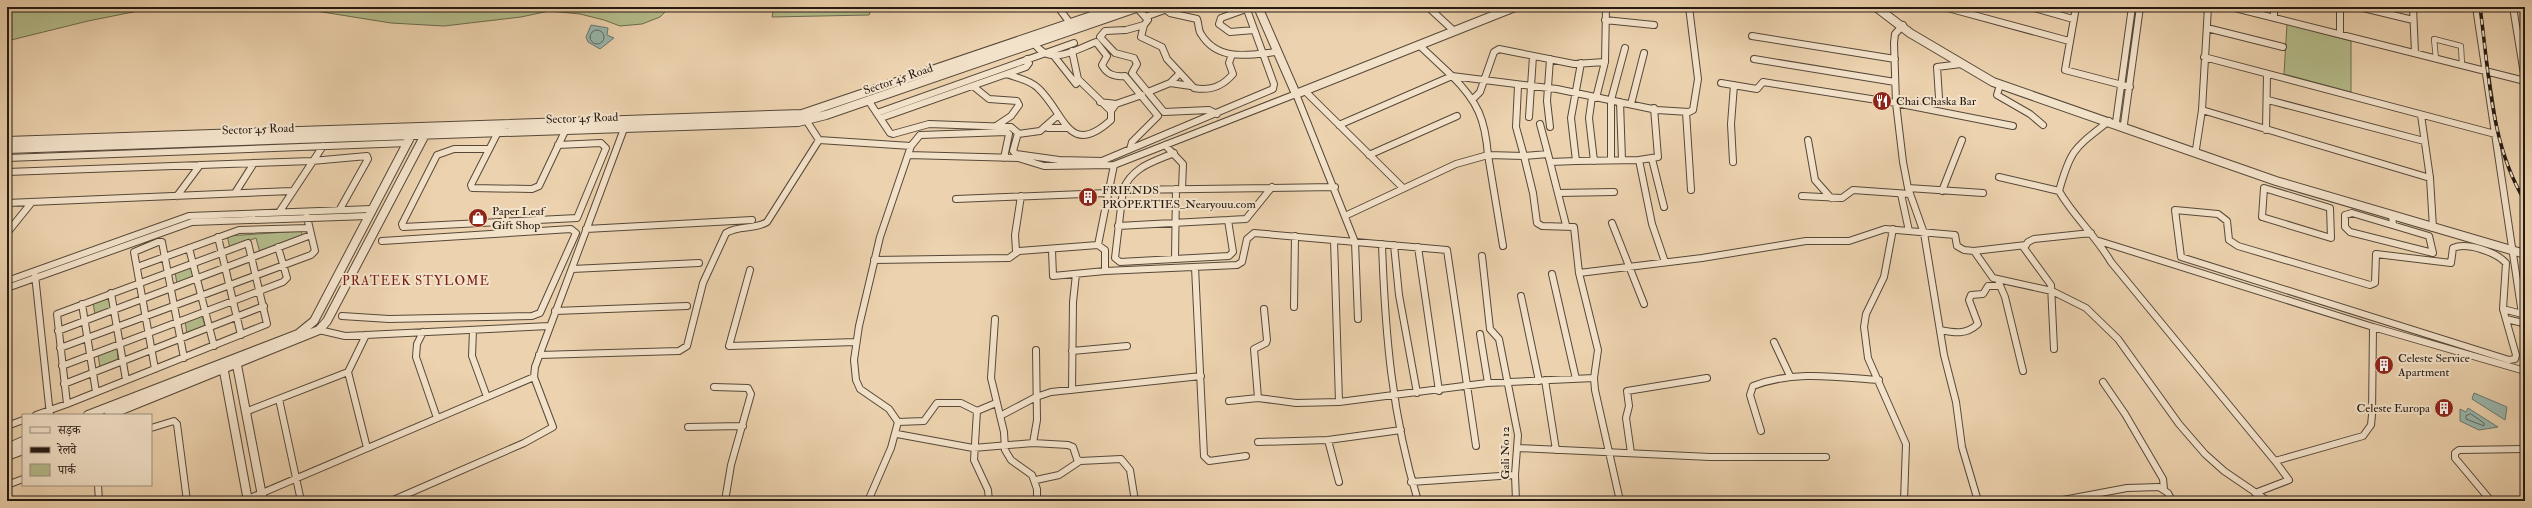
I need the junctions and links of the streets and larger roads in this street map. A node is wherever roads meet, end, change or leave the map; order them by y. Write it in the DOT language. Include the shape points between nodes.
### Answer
graph roads {
  1 [pos="1058,7"];
  2 [pos="1118,7"];
  3 [pos="1138,7"];
  4 [pos="1174,7"];
  5 [pos="1258,7"];
  6 [pos="1428,7"];
  7 [pos="1502,7"];
  8 [pos="1515,7"];
  9 [pos="1606,7"];
  10 [pos="1689,7"];
  11 [pos="1876,7"];
  12 [pos="1883,7"];
  13 [pos="1944,7"];
  14 [pos="2031,7"];
  15 [pos="2076,7"];
  16 [pos="2137,7"];
  17 [pos="2208,7"];
  18 [pos="2231,7"];
  19 [pos="2274,7"];
  20 [pos="2340,7"];
  21 [pos="2359,7"];
  22 [pos="2413,7"];
  23 [pos="2476,7"];
  24 [pos="2513,7"];
  25 [pos="1164,8"];
  26 [pos="1246,8"];
  27 [pos="1146,17"];
  28 [pos="2274,18"];
  29 [pos="2073,19"];
  30 [pos="1605,20"];
  31 [pos="2413,20"];
  32 [pos="1473,22"];
  33 [pos="1070,23"];
  34 [pos="1144,25"];
  35 [pos="1654,25"];
  36 [pos="1902,25"];
  37 [pos="2207,28"];
  38 [pos="1254,30"];
  39 [pos="1454,30"];
  40 [pos="2340,34"];
  41 [pos="1752,36"];
  42 [pos="2069,42"];
  43 [pos="1034,43"];
  44 [pos="1074,43"];
  45 [pos="1419,45"];
  46 [pos="2283,47"];
  47 [pos="1625,48"];
  48 [pos="1016,50"];
  49 [pos="1072,51"];
  50 [pos="1276,52"];
  51 [pos="1263,53"];
  52 [pos="1644,53"];
  53 [pos="2415,53"];
  54 [pos="1042,54"];
  55 [pos="1054,56"];
  56 [pos="1534,56"];
  57 [pos="1231,57"];
  58 [pos="2204,57"];
  59 [pos="1550,59"];
  60 [pos="1754,59"];
  61 [pos="1895,59"];
  62 [pos="2436,59"];
  63 [pos="1025,60"];
  64 [pos="1605,62"];
  65 [pos="1581,63"];
  66 [pos="1961,64"];
  67 [pos="2462,65"];
  68 [pos="2486,71"];
  69 [pos="1007,74"];
  70 [pos="1180,74"];
  71 [pos="2267,74"];
  72 [pos="1452,76"];
  73 [pos="972,79"];
  74 [pos="2525,80"];
  75 [pos="1483,82"];
  76 [pos="1895,82"];
  77 [pos="1170,83"];
  78 [pos="1721,83"];
  79 [pos="1076,84"];
  80 [pos="2000,84"];
  81 [pos="2122,84"];
  82 [pos="975,85"];
  83 [pos="1734,85"];
  84 [pos="1191,86"];
  85 [pos="1518,86"];
  86 [pos="2130,87"];
  87 [pos="1530,88"];
  88 [pos="1547,88"];
  89 [pos="1148,92"];
  90 [pos="1306,92"];
  91 [pos="1575,93"];
  92 [pos="1296,94"];
  93 [pos="1142,95"];
  94 [pos="1594,97"];
  95 [pos="1474,98"];
  96 [pos="1940,98"];
  97 [pos="868,100"];
  98 [pos="1611,100"];
  99 [pos="2268,100"];
  100 [pos="1100,102"];
  101 [pos="1620,102"];
  102 [pos="1896,103"];
  103 [pos="1116,104"];
  104 [pos="1631,104"];
  105 [pos="1654,108"];
  106 [pos="2202,110"];
  107 [pos="1111,111"];
  108 [pos="877,112"];
  109 [pos="1686,112"];
  110 [pos="1218,114"];
  111 [pos="2421,115"];
  112 [pos="1057,116"];
  113 [pos="1457,116"];
  114 [pos="1529,117"];
  115 [pos="804,118"];
  116 [pos="881,118"];
  117 [pos="629,119"];
  118 [pos="2111,121"];
  119 [pos="1540,124"];
  120 [pos="2044,124"];
  121 [pos="2124,124"];
  122 [pos="431,125"];
  123 [pos="1339,125"];
  124 [pos="417,126"];
  125 [pos="2013,126"];
  126 [pos="625,127"];
  127 [pos="995,127"];
  128 [pos="1550,127"];
  129 [pos="1048,128"];
  130 [pos="1067,128"];
  131 [pos="566,129"];
  132 [pos="2266,130"];
  133 [pos="498,132"];
  134 [pos="426,134"];
  135 [pos="1018,134"];
  136 [pos="2495,134"];
  137 [pos="412,135"];
  138 [pos="330,138"];
  139 [pos="7,140"];
  140 [pos="819,140"];
  141 [pos="1808,140"];
  142 [pos="1962,140"];
  143 [pos="408,142"];
  144 [pos="2424,142"];
  145 [pos="558,145"];
  146 [pos="1165,145"];
  147 [pos="322,146"];
  148 [pos="911,146"];
  149 [pos="7,149"];
  150 [pos="489,149"];
  151 [pos="1130,149"];
  152 [pos="2196,149"];
  153 [pos="1174,153"];
  154 [pos="1548,154"];
  155 [pos="908,155"];
  156 [pos="1369,155"];
  157 [pos="1488,155"];
  158 [pos="1524,156"];
  159 [pos="7,158"];
  160 [pos="1004,158"];
  161 [pos="1652,159"];
  162 [pos="1594,160"];
  163 [pos="1611,160"];
  164 [pos="1622,160"];
  165 [pos="1639,160"];
  166 [pos="312,161"];
  167 [pos="1576,161"];
  168 [pos="1550,162"];
  169 [pos="1733,162"];
  170 [pos="254,163"];
  171 [pos="200,165"];
  172 [pos="1114,165"];
  173 [pos="7,172"];
  174 [pos="1998,177"];
  175 [pos="2430,178"];
  176 [pos="1272,187"];
  177 [pos="1334,187"];
  178 [pos="1402,188"];
  179 [pos="1908,188"];
  180 [pos="1179,189"];
  181 [pos="1123,190"];
  182 [pos="1691,190"];
  183 [pos="1942,191"];
  184 [pos="2059,191"];
  185 [pos="292,192"];
  186 [pos="1614,192"];
  187 [pos="235,193"];
  188 [pos="1108,193"];
  189 [pos="1558,193"];
  190 [pos="1983,193"];
  191 [pos="1901,194"];
  192 [pos="1910,194"];
  193 [pos="177,196"];
  194 [pos="1021,196"];
  195 [pos="1802,196"];
  196 [pos="2326,196"];
  197 [pos="1831,198"];
  198 [pos="956,199"];
  199 [pos="32,202"];
  200 [pos="7,203"];
  201 [pos="2325,205"];
  202 [pos="1664,207"];
  203 [pos="340,209"];
  204 [pos="280,211"];
  205 [pos="370,212"];
  206 [pos="1346,215"];
  207 [pos="189,216"];
  208 [pos="2392,216"];
  209 [pos="306,217"];
  210 [pos="752,220"];
  211 [pos="1228,220"];
  212 [pos="1176,223"];
  213 [pos="1612,223"];
  214 [pos="182,224"];
  215 [pos="2393,224"];
  216 [pos="1566,225"];
  217 [pos="2433,225"];
  218 [pos="1118,226"];
  219 [pos="309,228"];
  220 [pos="586,229"];
  221 [pos="1893,229"];
  222 [pos="1909,231"];
  223 [pos="2091,233"];
  224 [pos="7,234"];
  225 [pos="1924,234"];
  226 [pos="311,235"];
  227 [pos="1295,236"];
  228 [pos="218,237"];
  229 [pos="1334,240"];
  230 [pos="382,241"];
  231 [pos="1355,242"];
  232 [pos="2099,242"];
  233 [pos="1382,244"];
  234 [pos="1394,245"];
  235 [pos="2026,245"];
  236 [pos="1098,246"];
  237 [pos="1503,246"];
  238 [pos="278,247"];
  239 [pos="1418,247"];
  240 [pos="189,248"];
  241 [pos="2512,248"];
  242 [pos="1052,250"];
  243 [pos="2525,250"];
  244 [pos="1016,251"];
  245 [pos="1974,251"];
  246 [pos="221,252"];
  247 [pos="2525,254"];
  248 [pos="1482,256"];
  249 [pos="164,257"];
  250 [pos="252,258"];
  251 [pos="1175,259"];
  252 [pos="874,260"];
  253 [pos="1665,262"];
  254 [pos="193,263"];
  255 [pos="699,264"];
  256 [pos="283,265"];
  257 [pos="1630,266"];
  258 [pos="137,267"];
  259 [pos="1195,267"];
  260 [pos="225,268"];
  261 [pos="572,269"];
  262 [pos="750,270"];
  263 [pos="1105,271"];
  264 [pos="167,272"];
  265 [pos="1579,273"];
  266 [pos="34,274"];
  267 [pos="1076,274"];
  268 [pos="1552,274"];
  269 [pos="256,275"];
  270 [pos="197,278"];
  271 [pos="7,281"];
  272 [pos="140,282"];
  273 [pos="1999,283"];
  274 [pos="229,285"];
  275 [pos="7,288"];
  276 [pos="170,288"];
  277 [pos="260,290"];
  278 [pos="2052,290"];
  279 [pos="111,293"];
  280 [pos="201,295"];
  281 [pos="1521,296"];
  282 [pos="143,299"];
  283 [pos="233,301"];
  284 [pos="82,304"];
  285 [pos="1644,304"];
  286 [pos="174,306"];
  287 [pos="264,306"];
  288 [pos="686,306"];
  289 [pos="1294,307"];
  290 [pos="1264,309"];
  291 [pos="2503,309"];
  292 [pos="114,310"];
  293 [pos="205,311"];
  294 [pos="555,311"];
  295 [pos="2522,314"];
  296 [pos="146,316"];
  297 [pos="236,316"];
  298 [pos="342,316"];
  299 [pos="995,319"];
  300 [pos="1358,319"];
  301 [pos="2506,319"];
  302 [pos="85,321"];
  303 [pos="177,322"];
  304 [pos="2523,323"];
  305 [pos="549,326"];
  306 [pos="116,327"];
  307 [pos="209,327"];
  308 [pos="2373,327"];
  309 [pos="319,330"];
  310 [pos="473,330"];
  311 [pos="1940,330"];
  312 [pos="58,331"];
  313 [pos="149,332"];
  314 [pos="422,332"];
  315 [pos="1480,334"];
  316 [pos="2525,334"];
  317 [pos="241,335"];
  318 [pos="366,335"];
  319 [pos="88,338"];
  320 [pos="180,338"];
  321 [pos="856,342"];
  322 [pos="1774,342"];
  323 [pos="119,344"];
  324 [pos="214,346"];
  325 [pos="1127,346"];
  326 [pos="60,348"];
  327 [pos="152,349"];
  328 [pos="2054,349"];
  329 [pos="1036,350"];
  330 [pos="1072,351"];
  331 [pos="90,355"];
  332 [pos="539,355"];
  333 [pos="184,358"];
  334 [pos="122,361"];
  335 [pos="236,361"];
  336 [pos="62,366"];
  337 [pos="223,366"];
  338 [pos="155,369"];
  339 [pos="2023,371"];
  340 [pos="2525,371"];
  341 [pos="93,372"];
  342 [pos="348,372"];
  343 [pos="1201,376"];
  344 [pos="1790,376"];
  345 [pos="534,377"];
  346 [pos="1594,378"];
  347 [pos="1706,378"];
  348 [pos="1576,379"];
  349 [pos="126,380"];
  350 [pos="1878,380"];
  351 [pos="1542,381"];
  352 [pos="1508,382"];
  353 [pos="2103,382"];
  354 [pos="1488,383"];
  355 [pos="64,384"];
  356 [pos="1467,385"];
  357 [pos="714,386"];
  358 [pos="1072,390"];
  359 [pos="1439,391"];
  360 [pos="96,392"];
  361 [pos="1417,393"];
  362 [pos="1394,394"];
  363 [pos="487,397"];
  364 [pos="1036,397"];
  365 [pos="1258,398"];
  366 [pos="279,399"];
  367 [pos="1229,401"];
  368 [pos="1339,402"];
  369 [pos="996,403"];
  370 [pos="67,404"];
  371 [pos="977,411"];
  372 [pos="50,412"];
  373 [pos="245,412"];
  374 [pos="91,414"];
  375 [pos="111,414"];
  376 [pos="1000,416"];
  377 [pos="437,418"];
  378 [pos="22,420"];
  379 [pos="898,422"];
  380 [pos="7,426"];
  381 [pos="743,426"];
  382 [pos="688,427"];
  383 [pos="152,428"];
  384 [pos="1401,430"];
  385 [pos="1761,431"];
  386 [pos="897,434"];
  387 [pos="1328,440"];
  388 [pos="22,441"];
  389 [pos="1258,442"];
  390 [pos="1033,443"];
  391 [pos="1004,446"];
  392 [pos="1476,446"];
  393 [pos="7,448"];
  394 [pos="367,448"];
  395 [pos="973,448"];
  396 [pos="1518,448"];
  397 [pos="2525,449"];
  398 [pos="22,450"];
  399 [pos="1556,450"];
  400 [pos="1611,452"];
  401 [pos="1631,453"];
  402 [pos="7,456"];
  403 [pos="1246,456"];
  404 [pos="1826,457"];
  405 [pos="1080,461"];
  406 [pos="2275,461"];
  407 [pos="1515,475"];
  408 [pos="296,478"];
  409 [pos="22,479"];
  410 [pos="1036,480"];
  411 [pos="1339,482"];
  412 [pos="1411,482"];
  413 [pos="7,486"];
  414 [pos="98,486"];
  415 [pos="2164,489"];
  416 [pos="2255,493"];
  417 [pos="262,497"];
  418 [pos="248,500"];
  419 [pos="99,501"];
  420 [pos="187,501"];
  421 [pos="301,501"];
  422 [pos="391,501"];
  423 [pos="726,501"];
  424 [pos="868,501"];
  425 [pos="989,501"];
  426 [pos="1037,501"];
  427 [pos="1135,501"];
  428 [pos="1418,501"];
  429 [pos="1516,501"];
  430 [pos="1620,501"];
  431 [pos="1904,501"];
  432 [pos="1978,501"];
  433 [pos="2028,501"];
  434 [pos="2172,501"];
  435 [pos="2268,501"];
  436 [pos="2491,501"];
  1 -- 33 [label="street"];
  2 -- 33 [label="street, Sector 45 Road"];
  3 -- 27 [label="street"];
  3 -- 43 [label="street, Sector 45 Road"];
  4 -- 25 [label="street"];
  5 -- 50 [label="street"];
  6 -- 39 [label="street"];
  7 -- 32 [label="street"];
  8 -- 32 [label="street"];
  9 -- 30 [label="street"];
  10 -- 109 [label="street" via="1698,79 1693,110"];
  11 -- 36 [label="street"];
  12 -- 36 [label="street"];
  13 -- 42 [label="street"];
  14 -- 29 [label="street"];
  15 -- 29 [label="street"];
  16 -- 81 [label="street"];
  16 -- 86 [label="street"];
  17 -- 37 [label="street"];
  18 -- 28 [label="street"];
  19 -- 28 [label="street"];
  20 -- 40 [label="street"];
  21 -- 31 [label="street"];
  22 -- 31 [label="street"];
  23 -- 68 [label="street"];
  24 -- 74 [label="street"];
  25 -- 27 [label="street"];
  25 -- 57 [label="street" via="1198,19 1202,36 1222,54"];
  26 -- 38 [label="street"];
  26 -- 38 [label="street" via="1226,14 1219,24 1224,31 1233,33"];
  27 -- 34 [label="street" via="1148,20"];
  28 -- 40 [label="street"];
  29 -- 42 [label="street"];
  30 -- 35 [label="street"];
  30 -- 64 [label="street"];
  31 -- 53 [label="street"];
  32 -- 39 [label="street"];
  33 -- 115 [label="street, Sector 45 Road"];
  34 -- 70 [label="street" via="1141,37 1162,47 1167,59"];
  34 -- 89 [label="street" via="1126,30 1105,31 1100,37 1115,52 1134,58 1137,64 1132,73"];
  36 -- 61 [label="street" via="1895,34"];
  36 -- 66 [label="street"];
  36 -- 118 [label="street" via="1986,75"];
  37 -- 46 [label="street"];
  37 -- 58 [label="street"];
  38 -- 51 [label="street"];
  39 -- 45 [label="street"];
  40 -- 53 [label="street"];
  41 -- 61 [label="street"];
  42 -- 81 [label="street" via="2065,70"];
  43 -- 48 [label="street, Sector 45 Road"];
  43 -- 54 [label="street"];
  44 -- 54 [label="street"];
  45 -- 72 [label="street"];
  45 -- 90 [label="street"];
  47 -- 98 [label="street"];
  48 -- 63 [label="street"];
  48 -- 97 [label="street, Sector 45 Road"];
  49 -- 55 [label="street"];
  49 -- 93 [label="street" via="1096,42 1107,56 1102,65 1106,72 1115,76 1125,76"];
  49 -- 100 [label="street" via="1078,79"];
  50 -- 51 [label="street"];
  50 -- 92 [label="street"];
  51 -- 57 [label="street"];
  51 -- 110 [label="street" via="1274,84 1273,89"];
  52 -- 104 [label="street"];
  53 -- 62 [label="street"];
  54 -- 55 [label="street"];
  54 -- 63 [label="street"];
  55 -- 79 [label="street"];
  56 -- 59 [label="street"];
  56 -- 75 [label="street" via="1503,49 1496,50"];
  56 -- 87 [label="street"];
  57 -- 84 [label="street" via="1229,63 1233,74 1221,87 1197,89"];
  58 -- 71 [label="street"];
  58 -- 106 [label="street"];
  59 -- 65 [label="street"];
  59 -- 88 [label="street"];
  60 -- 76 [label="street"];
  61 -- 76 [label="street"];
  62 -- 67 [label="street"];
  62 -- 67 [label="street" via="2434,39 2461,46"];
  63 -- 69 [label="street" via="1029,63 1026,67"];
  63 -- 73 [label="street"];
  64 -- 65 [label="street"];
  64 -- 94 [label="street"];
  65 -- 91 [label="street"];
  66 -- 80 [label="street" via="1981,77"];
  66 -- 96 [label="street" via="1937,67"];
  67 -- 68 [label="street"];
  68 -- 74 [label="street"];
  68 -- 136 [label="street"];
  69 -- 82 [label="street"];
  69 -- 112 [label="street" via="1036,86"];
  70 -- 77 [label="street"];
  70 -- 84 [label="street"];
  71 -- 99 [label="street"];
  71 -- 111 [label="street"];
  72 -- 75 [label="street"];
  72 -- 95 [label="street"];
  72 -- 123 [label="street"];
  73 -- 82 [label="street" via="970,84"];
  73 -- 108 [label="street"];
  75 -- 85 [label="street"];
  75 -- 95 [label="street"];
  76 -- 102 [label="street"];
  77 -- 84 [label="street"];
  77 -- 89 [label="street"];
  78 -- 83 [label="street"];
  80 -- 118 [label="street"];
  80 -- 120 [label="street" via="1997,95"];
  81 -- 86 [label="street"];
  81 -- 118 [label="street"];
  82 -- 116 [label="street"];
  82 -- 127 [label="street" via="989,99 1017,101 1019,105"];
  83 -- 102 [label="street" via="1757,89 1761,87 1760,82 1764,82"];
  83 -- 169 [label="street" via="1731,124"];
  85 -- 87 [label="street"];
  85 -- 158 [label="street" via="1516,127"];
  86 -- 121 [label="street"];
  87 -- 88 [label="street"];
  87 -- 114 [label="street"];
  88 -- 91 [label="street"];
  88 -- 128 [label="street"];
  89 -- 110 [label="street" via="1165,113 1177,110 1210,110"];
  90 -- 92 [label="street"];
  90 -- 123 [label="street"];
  91 -- 94 [label="street"];
  91 -- 167 [label="street" via="1571,118"];
  92 -- 146 [label="street"];
  92 -- 177 [label="street"];
  93 -- 103 [label="street"];
  93 -- 151 [label="street" via="1158,116 1132,142"];
  94 -- 98 [label="street"];
  94 -- 162 [label="street" via="1589,122"];
  95 -- 157 [label="street" via="1485,128"];
  97 -- 108 [label="street"];
  97 -- 115 [label="street, Sector 45 Road"];
  98 -- 101 [label="street"];
  98 -- 163 [label="street"];
  99 -- 132 [label="street"];
  99 -- 144 [label="street"];
  100 -- 103 [label="street"];
  100 -- 107 [label="street"];
  101 -- 104 [label="street"];
  101 -- 164 [label="street"];
  102 -- 125 [label="street"];
  102 -- 179 [label="street"];
  103 -- 107 [label="street"];
  104 -- 105 [label="street"];
  105 -- 109 [label="street"];
  105 -- 161 [label="street" via="1660,154"];
  106 -- 132 [label="street"];
  106 -- 152 [label="street"];
  107 -- 130 [label="street" via="1112,120 1104,129 1093,134 1078,135"];
  108 -- 116 [label="street"];
  109 -- 182 [label="street"];
  110 -- 151 [label="street"];
  111 -- 136 [label="street"];
  111 -- 144 [label="street"];
  112 -- 129 [label="street"];
  112 -- 130 [label="street"];
  113 -- 156 [label="street"];
  115 -- 117 [label="street, Sector 45 Road"];
  115 -- 126 [label="street, Sector 45 Road"];
  115 -- 140 [label="street"];
  116 -- 127 [label="street" via="893,134 929,124"];
  117 -- 122 [label="street, Sector 45 Road"];
  117 -- 126 [label="street"];
  118 -- 121 [label="street"];
  118 -- 184 [label="street" via="2075,148 2068,159"];
  118 -- 196 [label="street" via="2276,181"];
  119 -- 154 [label="street"];
  121 -- 152 [label="street"];
  122 -- 124 [label="street, Sector 45 Road"];
  122 -- 134 [label="street"];
  123 -- 156 [label="street"];
  124 -- 137 [label="street"];
  124 -- 139 [label="street, Sector 45 Road"];
  126 -- 131 [label="street, Sector 45 Road"];
  126 -- 220 [label="street"];
  127 -- 135 [label="street" via="1011,127 1016,129"];
  129 -- 130 [label="street"];
  129 -- 135 [label="street" via="1037,134"];
  131 -- 133 [label="street, Sector 45 Road"];
  131 -- 145 [label="street"];
  132 -- 175 [label="street"];
  133 -- 134 [label="street, Sector 45 Road"];
  133 -- 150 [label="street"];
  134 -- 137 [label="street, Sector 45 Road"];
  134 -- 309 [label="street" via="327,321"];
  135 -- 151 [label="street" via="1014,152 1049,159 1098,162"];
  136 -- 241 [label="street"];
  137 -- 138 [label="street, Sector 45 Road"];
  137 -- 143 [label="street"];
  138 -- 147 [label="street"];
  138 -- 149 [label="street, Sector 45 Road"];
  140 -- 148 [label="street"];
  140 -- 332 [label="street" via="767,222 756,227 732,229 726,233 703,283 687,346 684,349"];
  141 -- 197 [label="street" via="1815,180"];
  142 -- 183 [label="street"];
  143 -- 147 [label="street"];
  143 -- 205 [label="street"];
  144 -- 175 [label="street"];
  145 -- 150 [label="street" via="539,186 532,189 472,188 471,185"];
  145 -- 150 [label="street" via="600,143 606,148 577,218 403,227 402,224 437,155 454,149"];
  146 -- 153 [label="street"];
  146 -- 172 [label="street"];
  147 -- 159 [label="street"];
  147 -- 166 [label="street"];
  148 -- 155 [label="street"];
  148 -- 160 [label="street" via="920,135 1007,132 1010,134"];
  152 -- 217 [label="street"];
  153 -- 180 [label="street" via="1183,164"];
  153 -- 181 [label="street" via="1131,173"];
  154 -- 158 [label="street"];
  154 -- 168 [label="street"];
  155 -- 160 [label="street"];
  155 -- 252 [label="street" via="891,199"];
  156 -- 178 [label="street"];
  157 -- 158 [label="street"];
  157 -- 178 [label="street" via="1456,164"];
  157 -- 237 [label="street"];
  158 -- 216 [label="street" via="1537,223 1542,226"];
  160 -- 172 [label="street" via="1018,158 1044,166"];
  161 -- 165 [label="street"];
  161 -- 202 [label="street"];
  162 -- 163 [label="street"];
  162 -- 167 [label="street"];
  163 -- 164 [label="street"];
  164 -- 165 [label="street"];
  165 -- 253 [label="street" via="1652,224"];
  166 -- 170 [label="street"];
  166 -- 185 [label="street"];
  166 -- 203 [label="street" via="368,157"];
  167 -- 168 [label="street"];
  168 -- 189 [label="street"];
  170 -- 171 [label="street"];
  170 -- 187 [label="street"];
  171 -- 173 [label="street"];
  171 -- 193 [label="street"];
  172 -- 188 [label="street"];
  174 -- 184 [label="street"];
  175 -- 217 [label="street"];
  176 -- 177 [label="street"];
  176 -- 180 [label="street"];
  176 -- 211 [label="street" via="1246,219"];
  177 -- 206 [label="street"];
  178 -- 206 [label="street"];
  179 -- 183 [label="street"];
  179 -- 192 [label="street"];
  180 -- 181 [label="street"];
  180 -- 212 [label="street"];
  181 -- 218 [label="street"];
  183 -- 190 [label="street"];
  184 -- 223 [label="street" via="2070,212"];
  185 -- 187 [label="street"];
  185 -- 204 [label="street"];
  186 -- 189 [label="street"];
  187 -- 193 [label="street"];
  188 -- 194 [label="street"];
  188 -- 236 [label="street"];
  189 -- 216 [label="street"];
  191 -- 192 [label="street"];
  191 -- 197 [label="street" via="1853,190 1849,191 1846,197"];
  191 -- 222 [label="street"];
  192 -- 225 [label="street"];
  193 -- 199 [label="street"];
  194 -- 198 [label="street"];
  194 -- 244 [label="street" via="1015,235"];
  195 -- 197 [label="street"];
  196 -- 201 [label="street"];
  196 -- 208 [label="street"];
  199 -- 200 [label="street"];
  199 -- 224 [label="street"];
  201 -- 201 [label="street" via="2332,211 2331,238 2266,219 2261,215 2264,188"];
  203 -- 204 [label="street"];
  203 -- 205 [label="street"];
  204 -- 207 [label="street"];
  205 -- 209 [label="street"];
  205 -- 335 [label="street" via="308,328"];
  206 -- 231 [label="street"];
  207 -- 214 [label="street"];
  207 -- 266 [label="street"];
  208 -- 215 [label="street"];
  208 -- 217 [label="street"];
  209 -- 214 [label="street" via="223,219"];
  209 -- 219 [label="street"];
  210 -- 220 [label="street"];
  211 -- 212 [label="street"];
  211 -- 251 [label="street" via="1232,254"];
  212 -- 218 [label="street"];
  212 -- 251 [label="street"];
  213 -- 257 [label="street"];
  214 -- 266 [label="street"];
  215 -- 215 [label="street" via="2429,236 2433,253 2350,232 2345,227 2345,215 2352,213"];
  216 -- 265 [label="street" via="1576,230"];
  217 -- 241 [label="street"];
  218 -- 251 [label="street" via="1117,261"];
  219 -- 226 [label="street"];
  219 -- 228 [label="street" via="249,229"];
  220 -- 261 [label="street"];
  221 -- 222 [label="street"];
  221 -- 253 [label="street" via="1849,241 1806,241"];
  221 -- 350 [label="street" via="1884,276 1865,316 1863,328"];
  222 -- 225 [label="street"];
  223 -- 232 [label="street"];
  223 -- 235 [label="street" via="2034,239"];
  225 -- 245 [label="street" via="1955,235 1957,246"];
  225 -- 311 [label="street"];
  226 -- 238 [label="street"];
  226 -- 256 [label="street" via="314,253"];
  227 -- 229 [label="street"];
  227 -- 259 [label="street" via="1254,233 1247,239 1242,262 1237,265"];
  227 -- 289 [label="street"];
  228 -- 240 [label="street"];
  228 -- 246 [label="street"];
  229 -- 231 [label="street"];
  229 -- 368 [label="street"];
  230 -- 298 [label="street" via="571,229 576,233 544,310 532,316 389,319"];
  231 -- 233 [label="street"];
  231 -- 300 [label="street"];
  232 -- 308 [label="street"];
  232 -- 406 [label="street" via="2111,262"];
  233 -- 234 [label="street"];
  233 -- 362 [label="street" via="1385,322"];
  234 -- 239 [label="street"];
  234 -- 361 [label="street" via="1399,295"];
  235 -- 245 [label="street"];
  235 -- 278 [label="street" via="2024,248 2027,256 2048,279"];
  236 -- 242 [label="street"];
  236 -- 263 [label="street" via="1106,250"];
  238 -- 250 [label="street"];
  238 -- 256 [label="street"];
  239 -- 356 [label="street" via="1443,249 1448,253"];
  239 -- 359 [label="street"];
  240 -- 249 [label="street"];
  240 -- 254 [label="street"];
  241 -- 243 [label="street"];
  241 -- 247 [label="street"];
  241 -- 295 [label="street"];
  242 -- 244 [label="street"];
  242 -- 267 [label="street" via="1053,276"];
  244 -- 252 [label="street" via="1009,258"];
  245 -- 273 [label="street" via="1990,276"];
  246 -- 250 [label="street" via="248,243"];
  246 -- 254 [label="street"];
  246 -- 260 [label="street"];
  248 -- 352 [label="street, Gali No 12" via="1490,329 1500,339"];
  249 -- 258 [label="street"];
  249 -- 258 [label="street" via="160,241 137,249 134,252"];
  249 -- 264 [label="street"];
  250 -- 260 [label="street"];
  250 -- 269 [label="street"];
  252 -- 321 [label="street"];
  253 -- 257 [label="street"];
  254 -- 264 [label="street"];
  254 -- 270 [label="street"];
  255 -- 261 [label="street"];
  256 -- 269 [label="street"];
  256 -- 277 [label="street" via="286,280"];
  257 -- 265 [label="street"];
  257 -- 285 [label="street"];
  258 -- 272 [label="street"];
  259 -- 263 [label="street"];
  259 -- 343 [label="street"];
  260 -- 270 [label="street"];
  260 -- 274 [label="street"];
  261 -- 294 [label="street"];
  262 -- 321 [label="street" via="729,346"];
  263 -- 267 [label="street"];
  264 -- 272 [label="street"];
  264 -- 276 [label="street"];
  265 -- 346 [label="street" via="1598,350"];
  266 -- 271 [label="street"];
  266 -- 275 [label="street"];
  266 -- 372 [label="street"];
  267 -- 330 [label="street"];
  268 -- 348 [label="street"];
  269 -- 274 [label="street"];
  269 -- 277 [label="street"];
  270 -- 276 [label="street"];
  270 -- 280 [label="street"];
  272 -- 279 [label="street"];
  272 -- 282 [label="street"];
  273 -- 278 [label="street" via="2032,285"];
  273 -- 311 [label="street" via="1988,286 1983,294 1971,295 1969,300 1978,324 1971,332"];
  273 -- 339 [label="street"];
  274 -- 280 [label="street"];
  274 -- 283 [label="street"];
  276 -- 282 [label="street"];
  276 -- 286 [label="street"];
  277 -- 283 [label="street"];
  277 -- 287 [label="street"];
  278 -- 328 [label="street"];
  278 -- 416 [label="street" via="2086,308 2101,321 2118,339 2179,424 2205,454"];
  279 -- 284 [label="street"];
  279 -- 292 [label="street"];
  280 -- 286 [label="street"];
  280 -- 293 [label="street"];
  281 -- 351 [label="street"];
  282 -- 292 [label="street"];
  282 -- 296 [label="street"];
  283 -- 293 [label="street"];
  283 -- 297 [label="street"];
  284 -- 302 [label="street"];
  284 -- 312 [label="street" via="57,314"];
  286 -- 296 [label="street"];
  286 -- 303 [label="street"];
  287 -- 297 [label="street"];
  287 -- 317 [label="street" via="267,324"];
  288 -- 294 [label="street"];
  290 -- 365 [label="street" via="1267,340 1254,350"];
  291 -- 295 [label="street"];
  291 -- 301 [label="street"];
  291 -- 301 [label="street" via="2506,263 2500,256 2460,245 2453,248 2450,263 2376,254 2375,283 2370,286 2238,246 2230,240 2227,221 2218,214 2175,210 2181,257 2508,360 2515,359 2516,355"];
  292 -- 302 [label="street"];
  292 -- 306 [label="street"];
  293 -- 303 [label="street"];
  293 -- 307 [label="street"];
  294 -- 305 [label="street"];
  295 -- 304 [label="street"];
  296 -- 306 [label="street"];
  296 -- 313 [label="street"];
  297 -- 307 [label="street"];
  297 -- 317 [label="street"];
  299 -- 369 [label="street" via="991,374"];
  301 -- 304 [label="street"];
  302 -- 312 [label="street"];
  302 -- 319 [label="street"];
  303 -- 313 [label="street"];
  303 -- 320 [label="street"];
  304 -- 316 [label="street"];
  305 -- 310 [label="street"];
  305 -- 332 [label="street"];
  306 -- 319 [label="street"];
  306 -- 323 [label="street"];
  307 -- 320 [label="street"];
  307 -- 324 [label="street"];
  308 -- 340 [label="street"];
  308 -- 406 [label="street" via="2372,415 2371,425 2363,436"];
  309 -- 318 [label="street" via="345,336"];
  309 -- 335 [label="street"];
  310 -- 314 [label="street"];
  310 -- 363 [label="street" via="471,354"];
  311 -- 432 [label="street" via="1956,402 1962,447"];
  312 -- 326 [label="street"];
  313 -- 323 [label="street"];
  313 -- 327 [label="street"];
  314 -- 318 [label="street"];
  314 -- 377 [label="street" via="417,344 416,357"];
  315 -- 354 [label="street"];
  317 -- 324 [label="street"];
  318 -- 342 [label="street"];
  319 -- 326 [label="street"];
  319 -- 331 [label="street"];
  320 -- 327 [label="street"];
  320 -- 333 [label="street"];
  321 -- 379 [label="street" via="855,382 868,398 891,410"];
  322 -- 344 [label="street"];
  323 -- 331 [label="street"];
  323 -- 334 [label="street"];
  324 -- 333 [label="street"];
  325 -- 330 [label="street"];
  326 -- 336 [label="street"];
  327 -- 334 [label="street"];
  327 -- 338 [label="street"];
  329 -- 364 [label="street"];
  330 -- 358 [label="street"];
  331 -- 336 [label="street"];
  331 -- 341 [label="street"];
  332 -- 345 [label="street"];
  333 -- 338 [label="street"];
  334 -- 341 [label="street"];
  334 -- 349 [label="street"];
  335 -- 337 [label="street"];
  335 -- 373 [label="street"];
  336 -- 355 [label="street"];
  337 -- 374 [label="street"];
  337 -- 375 [label="street"];
  337 -- 418 [label="street"];
  338 -- 349 [label="street"];
  341 -- 355 [label="street"];
  341 -- 360 [label="street"];
  342 -- 366 [label="street"];
  342 -- 394 [label="street"];
  343 -- 358 [label="street"];
  343 -- 403 [label="street" via="1204,456 1209,461"];
  344 -- 350 [label="street"];
  344 -- 385 [label="street" via="1758,384 1750,391"];
  345 -- 363 [label="street"];
  345 -- 422 [label="street" via="554,424 551,430"];
  346 -- 348 [label="street"];
  346 -- 400 [label="street"];
  347 -- 401 [label="street" via="1627,391 1629,406 1626,418"];
  348 -- 351 [label="street"];
  349 -- 360 [label="street"];
  350 -- 431 [label="street" via="1906,445 1906,464 1902,478"];
  351 -- 352 [label="street"];
  351 -- 399 [label="street"];
  352 -- 354 [label="street"];
  352 -- 396 [label="street, Gali No 12" via="1516,420"];
  353 -- 415 [label="street" via="2164,479"];
  354 -- 356 [label="street"];
  355 -- 370 [label="street"];
  356 -- 359 [label="street"];
  356 -- 392 [label="street"];
  357 -- 381 [label="street" via="751,390"];
  358 -- 364 [label="street"];
  359 -- 361 [label="street"];
  360 -- 370 [label="street"];
  361 -- 362 [label="street"];
  362 -- 368 [label="street"];
  362 -- 384 [label="street"];
  363 -- 377 [label="street"];
  364 -- 376 [label="street"];
  364 -- 390 [label="street" via="1037,420"];
  365 -- 367 [label="street"];
  365 -- 368 [label="street" via="1296,402"];
  366 -- 373 [label="street"];
  366 -- 408 [label="street"];
  369 -- 371 [label="street"];
  369 -- 376 [label="street"];
  370 -- 372 [label="street"];
  371 -- 379 [label="street" via="961,403 940,402 935,404 924,421"];
  371 -- 395 [label="street"];
  373 -- 417 [label="street"];
  376 -- 391 [label="street"];
  377 -- 394 [label="street"];
  378 -- 380 [label="street"];
  379 -- 386 [label="street"];
  381 -- 382 [label="street"];
  381 -- 423 [label="street" via="731,465"];
  383 -- 420 [label="street" via="166,422 174,421 177,424"];
  384 -- 387 [label="street"];
  384 -- 412 [label="street"];
  386 -- 395 [label="street"];
  386 -- 424 [label="street"];
  387 -- 389 [label="street"];
  387 -- 411 [label="street"];
  388 -- 393 [label="street"];
  390 -- 391 [label="street"];
  390 -- 405 [label="street" via="1073,447"];
  391 -- 395 [label="street"];
  391 -- 410 [label="street" via="1012,460"];
  394 -- 408 [label="street"];
  395 -- 425 [label="street" via="976,469 988,490"];
  396 -- 399 [label="street"];
  396 -- 407 [label="street, Gali No 12"];
  397 -- 436 [label="street" via="2459,450 2455,453 2455,458"];
  398 -- 402 [label="street"];
  399 -- 400 [label="street"];
  400 -- 401 [label="street"];
  400 -- 430 [label="street"];
  401 -- 404 [label="street" via="1761,459"];
  405 -- 410 [label="street" via="1059,474"];
  405 -- 427 [label="street" via="1121,460 1130,470"];
  406 -- 416 [label="street" via="2288,480"];
  407 -- 412 [label="street"];
  407 -- 429 [label="street, Gali No 12"];
  408 -- 417 [label="street"];
  408 -- 421 [label="street"];
  409 -- 413 [label="street"];
  410 -- 426 [label="street"];
  412 -- 428 [label="street"];
  414 -- 419 [label="street"];
  415 -- 433 [label="street" via="2127,488 2077,498"];
  415 -- 434 [label="street"];
  416 -- 435 [label="street"];
  417 -- 418 [label="street"];
}
